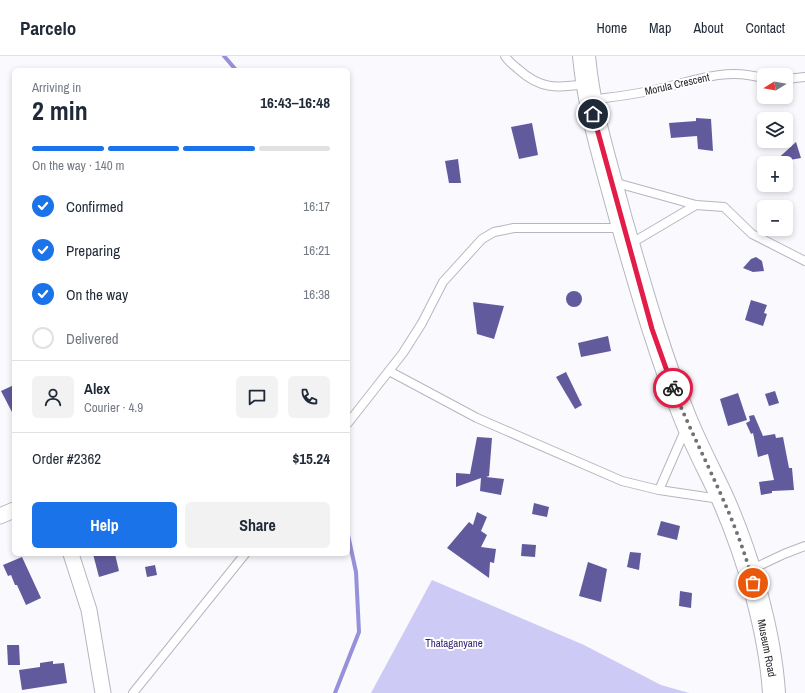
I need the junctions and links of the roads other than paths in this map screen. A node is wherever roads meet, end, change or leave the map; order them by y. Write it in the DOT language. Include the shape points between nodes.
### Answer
graph roads {
  1 [pos="505,56"];
  2 [pos="584,56"];
  3 [pos="757,77"];
  4 [pos="805,77"];
  5 [pos="793,78"];
  6 [pos="588,92"];
  7 [pos="610,181"];
  8 [pos="696,205"];
  9 [pos="626,236"];
  10 [pos="805,261"];
  11 [pos="389,371"];
  12 [pos="350,420"];
  13 [pos="688,424"];
  14 [pos="659,490"];
  15 [pos="723,500"];
  16 [pos="12,511"];
  17 [pos="0,516"];
  18 [pos="805,546"];
  19 [pos="72,556"];
  20 [pos="243,556"];
  21 [pos="750,570"];
  22 [pos="103,693"];
  23 [pos="133,693"];
  24 [pos="774,693"];
  1 -- 6 [label="lane, Morula Crescent" via="528,79 542,86"];
  2 -- 6 [label="street, Museum Road"];
  3 -- 6 [label="lane, Morula Crescent" via="723,73 652,90"];
  4 -- 5 [label="lane"];
  6 -- 7 [label="street, Museum Road"];
  7 -- 8 [label="lane"];
  7 -- 9 [label="street, Museum Road"];
  8 -- 9 [label="lane"];
  8 -- 10 [label="lane" via="724,207 752,234"];
  9 -- 11 [label="lane" via="514,228 494,232 482,239 443,282 422,323"];
  9 -- 13 [label="street, Museum Road" via="652,329"];
  11 -- 12 [label="lane"];
  11 -- 14 [label="lane" via="477,418 622,481"];
  13 -- 14 [label="lane"];
  13 -- 15 [label="street, Museum Road"];
  14 -- 15 [label="lane"];
  15 -- 21 [label="street, Museum Road"];
  16 -- 17 [label="street"];
  18 -- 21 [label="lane"];
  19 -- 22 [label="street" via="89,610"];
  20 -- 23 [label="lane"];
  21 -- 24 [label="street, Museum Road" via="765,633"];
}
